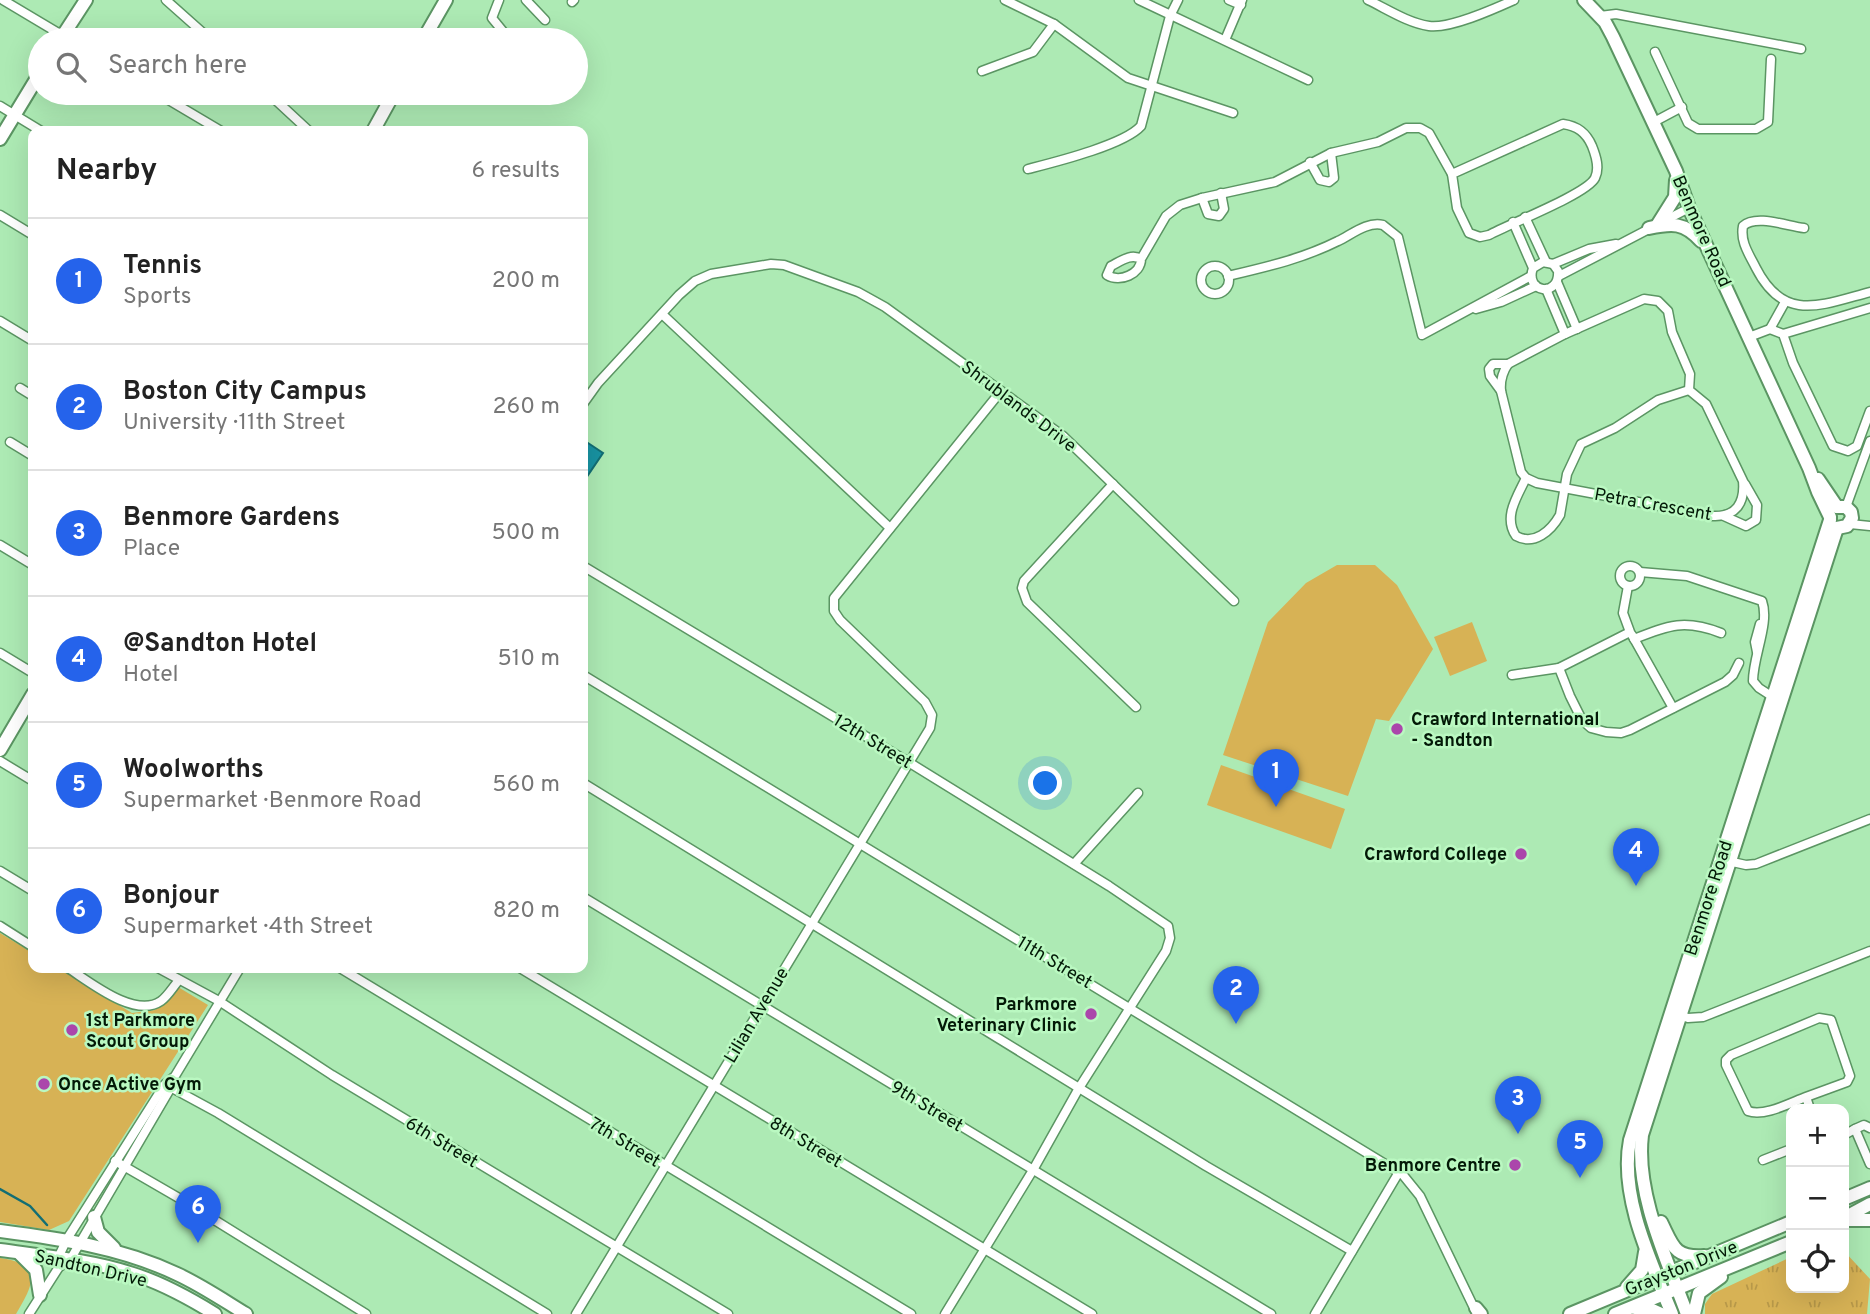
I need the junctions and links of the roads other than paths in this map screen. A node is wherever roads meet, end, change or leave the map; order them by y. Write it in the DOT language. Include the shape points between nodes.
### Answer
graph roads {
  1 [pos="4,0"];
  2 [pos="86,0"];
  3 [pos="166,0"];
  4 [pos="446,0"];
  5 [pos="499,0"];
  6 [pos="526,0"];
  7 [pos="1005,0"];
  8 [pos="1139,0"];
  9 [pos="1178,0"];
  10 [pos="1229,0"];
  11 [pos="1368,0"];
  12 [pos="1514,0"];
  13 [pos="1584,0"];
  14 [pos="1242,3"];
  15 [pos="1386,4"];
  16 [pos="1170,16"];
  17 [pos="1600,16"];
  18 [pos="545,20"];
  19 [pos="1054,24"];
  20 [pos="47,28"];
  21 [pos="70,28"];
  22 [pos="198,28"];
  23 [pos="430,28"];
  24 [pos="500,28"];
  25 [pos="1225,40"];
  26 [pos="1801,49"];
  27 [pos="1655,52"];
  28 [pos="1771,60"];
  29 [pos="982,71"];
  30 [pos="1308,80"];
  31 [pos="1151,87"];
  32 [pos="28,94"];
  33 [pos="177,105"];
  34 [pos="281,105"];
  35 [pos="387,105"];
  36 [pos="0,106"];
  37 [pos="1682,107"];
  38 [pos="1233,113"];
  39 [pos="15,116"];
  40 [pos="1652,123"];
  41 [pos="32,126"];
  42 [pos="213,126"];
  43 [pos="304,126"];
  44 [pos="376,126"];
  45 [pos="0,139"];
  46 [pos="1331,153"];
  47 [pos="1310,162"];
  48 [pos="1028,169"];
  49 [pos="1676,171"];
  50 [pos="1452,174"];
  51 [pos="1221,193"];
  52 [pos="1202,198"];
  53 [pos="1689,208"];
  54 [pos="0,215"];
  55 [pos="1525,217"];
  56 [pos="1513,222"];
  57 [pos="1654,226"];
  58 [pos="1804,228"];
  59 [pos="28,232"];
  60 [pos="1617,244"];
  61 [pos="1708,248"];
  62 [pos="1141,258"];
  63 [pos="1550,263"];
  64 [pos="1532,272"];
  65 [pos="1228,276"];
  66 [pos="1558,279"];
  67 [pos="1536,286"];
  68 [pos="1546,289"];
  69 [pos="1870,292"];
  70 [pos="1785,302"];
  71 [pos="1870,308"];
  72 [pos="1469,310"];
  73 [pos="662,314"];
  74 [pos="0,321"];
  75 [pos="1577,329"];
  76 [pos="1770,329"];
  77 [pos="1566,334"];
  78 [pos="1783,334"];
  79 [pos="1749,337"];
  80 [pos="28,338"];
  81 [pos="1508,364"];
  82 [pos="20,388"];
  83 [pos="588,388"];
  84 [pos="1689,390"];
  85 [pos="591,391"];
  86 [pos="1001,391"];
  87 [pos="1501,391"];
  88 [pos="28,393"];
  89 [pos="588,396"];
  90 [pos="1870,411"];
  91 [pos="1870,441"];
  92 [pos="10,442"];
  93 [pos="28,453"];
  94 [pos="1526,478"];
  95 [pos="1743,481"];
  96 [pos="1113,484"];
  97 [pos="1564,488"];
  98 [pos="1724,516"];
  99 [pos="1840,517"];
  100 [pos="1868,525"];
  101 [pos="890,528"];
  102 [pos="0,545"];
  103 [pos="28,562"];
  104 [pos="588,569"];
  105 [pos="1640,572"];
  106 [pos="1628,586"];
  107 [pos="1234,601"];
  108 [pos="1721,633"];
  109 [pos="1632,636"];
  110 [pos="0,653"];
  111 [pos="1739,663"];
  112 [pos="1559,668"];
  113 [pos="28,670"];
  114 [pos="1512,676"];
  115 [pos="588,678"];
  116 [pos="1777,699"];
  117 [pos="28,702"];
  118 [pos="1136,708"];
  119 [pos="1673,708"];
  120 [pos="0,750"];
  121 [pos="0,761"];
  122 [pos="910,763"];
  123 [pos="28,778"];
  124 [pos="588,786"];
  125 [pos="1138,793"];
  126 [pos="1870,819"];
  127 [pos="860,843"];
  128 [pos="1725,860"];
  129 [pos="1074,864"];
  130 [pos="0,871"];
  131 [pos="28,888"];
  132 [pos="588,900"];
  133 [pos="810,925"];
  134 [pos="0,926"];
  135 [pos="28,944"];
  136 [pos="1870,951"];
  137 [pos="76,973"];
  138 [pos="167,973"];
  139 [pos="237,973"];
  140 [pos="348,973"];
  141 [pos="528,973"];
  142 [pos="179,980"];
  143 [pos="219,1001"];
  144 [pos="763,1006"];
  145 [pos="1129,1007"];
  146 [pos="1675,1014"];
  147 [pos="175,1076"];
  148 [pos="713,1086"];
  149 [pos="172,1088"];
  150 [pos="1079,1088"];
  151 [pos="1806,1097"];
  152 [pos="1808,1104"];
  153 [pos="1870,1128"];
  154 [pos="1855,1129"];
  155 [pos="1849,1132"];
  156 [pos="1786,1151"];
  157 [pos="1763,1160"];
  158 [pos="115,1161"];
  159 [pos="1870,1164"];
  160 [pos="124,1166"];
  161 [pos="666,1167"];
  162 [pos="1033,1170"];
  163 [pos="1399,1171"];
  164 [pos="1644,1187"];
  165 [pos="1870,1188"];
  166 [pos="1849,1197"];
  167 [pos="1870,1204"];
  168 [pos="1849,1216"];
  169 [pos="94,1217"];
  170 [pos="1849,1219"];
  171 [pos="1870,1220"];
  172 [pos="1786,1224"];
  173 [pos="0,1231"];
  174 [pos="74,1241"];
  175 [pos="1644,1242"];
  176 [pos="1786,1244"];
  177 [pos="616,1247"];
  178 [pos="984,1249"];
  179 [pos="0,1250"];
  180 [pos="117,1251"];
  181 [pos="1352,1251"];
  182 [pos="17,1252"];
  183 [pos="1771,1252"];
  184 [pos="1712,1256"];
  185 [pos="62,1262"];
  186 [pos="1672,1272"];
  187 [pos="1657,1279"];
  188 [pos="1678,1288"];
  189 [pos="1622,1292"];
  190 [pos="1663,1294"];
  191 [pos="40,1295"];
  192 [pos="1477,1311"];
  193 [pos="1620,1312"];
  194 [pos="29,1314"];
  195 [pos="215,1314"];
  196 [pos="246,1314"];
  197 [pos="366,1314"];
  198 [pos="547,1314"];
  199 [pos="576,1314"];
  200 [pos="728,1314"];
  201 [pos="911,1314"];
  202 [pos="946,1314"];
  203 [pos="1092,1314"];
  204 [pos="1271,1314"];
  205 [pos="1315,1314"];
  206 [pos="1570,1314"];
  207 [pos="1661,1314"];
  208 [pos="1672,1314"];
  209 [pos="1687,1314"];
  210 [pos="1694,1314"];
  1 -- 20 [label="street"];
  2 -- 21 [label="street"];
  3 -- 22 [label="street"];
  4 -- 23 [label="street"];
  5 -- 24 [label="street" via="492,18"];
  6 -- 18 [label="street"];
  7 -- 19 [label="street"];
  8 -- 16 [label="street"];
  9 -- 16 [label="street"];
  10 -- 14 [label="street"];
  11 -- 15 [label="street"];
  12 -- 15 [label="street" via="1434,26 1418,24"];
  13 -- 17 [label="street, Benmore Road"];
  14 -- 25 [label="street"];
  16 -- 25 [label="street"];
  16 -- 31 [label="street"];
  17 -- 26 [label="street" via="1616,14"];
  17 -- 40 [label="street, Benmore Road"];
  19 -- 29 [label="street" via="1033,52"];
  19 -- 31 [label="street" via="1124,76"];
  25 -- 30 [label="street"];
  27 -- 37 [label="street"];
  28 -- 37 [label="street" via="1770,120 1761,128 1694,128"];
  31 -- 38 [label="street"];
  31 -- 48 [label="street" via="1144,122 1136,132"];
  32 -- 39 [label="street"];
  33 -- 42 [label="street"];
  34 -- 43 [label="street"];
  35 -- 44 [label="street"];
  36 -- 39 [label="street"];
  37 -- 40 [label="street"];
  39 -- 41 [label="street"];
  39 -- 45 [label="street"];
  40 -- 49 [label="street, Benmore Road"];
  46 -- 47 [label="street"];
  46 -- 47 [label="street" via="1335,174 1329,182 1320,180"];
  46 -- 50 [label="street" via="1378,142 1406,128 1420,128 1433,138"];
  47 -- 51 [label="street" via="1275,182"];
  49 -- 53 [label="street, Benmore Road"];
  49 -- 57 [label="street" via="1675,197"];
  50 -- 55 [label="street" via="1554,127 1563,124 1579,129 1592,144 1598,165 1593,182"];
  50 -- 56 [label="street" via="1457,208 1469,233 1489,235"];
  51 -- 52 [label="street"];
  51 -- 52 [label="street" via="1224,209 1219,216 1208,214"];
  52 -- 62 [label="street" via="1170,211"];
  53 -- 57 [label="street"];
  53 -- 61 [label="street, Benmore Road"];
  54 -- 59 [label="street"];
  55 -- 56 [label="street"];
  55 -- 63 [label="street"];
  56 -- 64 [label="street"];
  57 -- 60 [label="street"];
  57 -- 61 [label="street" via="1685,227"];
  58 -- 70 [label="street" via="1759,221 1742,226 1744,244 1765,286"];
  60 -- 63 [label="street"];
  60 -- 66 [label="street"];
  61 -- 79 [label="street, Benmore Road"];
  63 -- 64 [label="street" via="1539,263"];
  63 -- 66 [label="street"];
  64 -- 67 [label="street"];
  64 -- 72 [label="street"];
  65 -- 72 [label="street" via="1300,258 1367,226 1383,225 1398,237 1422,335"];
  66 -- 68 [label="street"];
  66 -- 75 [label="street"];
  67 -- 68 [label="street"];
  67 -- 72 [label="street"];
  68 -- 77 [label="street"];
  69 -- 70 [label="street" via="1827,304"];
  70 -- 76 [label="street"];
  71 -- 78 [label="street"];
  73 -- 85 [label="street"];
  73 -- 86 [label="street, Shrublands Drive" via="702,277 784,265 873,299"];
  73 -- 101 [label="street"];
  74 -- 80 [label="street"];
  75 -- 77 [label="street"];
  75 -- 84 [label="street" via="1644,299 1658,301 1668,311 1690,374"];
  76 -- 78 [label="street"];
  76 -- 79 [label="street"];
  77 -- 81 [label="street"];
  78 -- 90 [label="street" via="1833,446 1848,451 1857,446"];
  79 -- 99 [label="street, Benmore Road" via="1810,468"];
  81 -- 87 [label="street"];
  81 -- 87 [label="street" via="1493,364 1489,369"];
  82 -- 88 [label="street"];
  83 -- 85 [label="street"];
  84 -- 95 [label="street" via="1706,404"];
  84 -- 97 [label="street" via="1658,400 1581,444"];
  85 -- 89 [label="street"];
  86 -- 96 [label="street, Shrublands Drive" via="1052,427"];
  86 -- 101 [label="street"];
  87 -- 94 [label="street"];
  91 -- 99 [label="street"];
  92 -- 93 [label="street"];
  94 -- 97 [label="street, Petra Crescent"];
  94 -- 97 [label="street" via="1510,518 1521,539 1536,539 1556,523"];
  95 -- 98 [label="street, Petra Crescent" via="1740,505"];
  95 -- 98 [label="street" via="1757,505 1756,520 1746,526"];
  96 -- 107 [label="street, Shrublands Drive"];
  96 -- 118 [label="street" via="1024,580 1022,589 1027,602"];
  97 -- 98 [label="street, Petra Crescent"];
  99 -- 100 [label="street"];
  99 -- 116 [label="street, Benmore Road"];
  101 -- 122 [label="street, Lilian Avenue" via="833,601 840,620 925,702 932,715 930,728"];
  102 -- 103 [label="street"];
  104 -- 122 [label="street, 12th Street"];
  105 -- 106 [label="street" via="1638,582"];
  105 -- 106 [label="street" via="1633,566 1621,570 1620,580"];
  105 -- 116 [label="street" via="1686,576 1758,597 1764,604 1755,642 1754,681"];
  106 -- 109 [label="street" via="1623,613"];
  108 -- 109 [label="street" via="1682,624"];
  109 -- 112 [label="street"];
  109 -- 119 [label="street"];
  110 -- 113 [label="street"];
  111 -- 119 [label="street" via="1725,682"];
  112 -- 114 [label="street"];
  112 -- 119 [label="street" via="1576,709 1591,728 1621,733"];
  115 -- 127 [label="street, 11th Street"];
  116 -- 128 [label="street, Benmore Road"];
  117 -- 120 [label="street"];
  121 -- 123 [label="street"];
  122 -- 127 [label="street, Lilian Avenue"];
  122 -- 129 [label="street, 12th Street"];
  124 -- 133 [label="street"];
  125 -- 129 [label="street"];
  126 -- 128 [label="street" via="1756,864"];
  127 -- 133 [label="street, Lilian Avenue"];
  127 -- 145 [label="street, 11th Street"];
  128 -- 146 [label="street, Benmore Road"];
  129 -- 145 [label="street, 12th Street" via="1169,929 1168,946"];
  130 -- 131 [label="street"];
  132 -- 144 [label="street, 9th Street"];
  133 -- 144 [label="street, Lilian Avenue"];
  133 -- 150 [label="street"];
  134 -- 135 [label="street"];
  136 -- 146 [label="street" via="1703,1017"];
  137 -- 142 [label="street" via="139,1007 160,1002"];
  138 -- 142 [label="street, 6th Street"];
  139 -- 143 [label="street"];
  140 -- 161 [label="street, 7th Street"];
  141 -- 148 [label="street, 8th Street"];
  142 -- 143 [label="street, 6th Street"];
  143 -- 147 [label="street"];
  143 -- 177 [label="street, 6th Street" via="331,1075"];
  144 -- 148 [label="street, Lilian Avenue"];
  144 -- 162 [label="street, 9th Street"];
  145 -- 150 [label="street"];
  145 -- 163 [label="street, 11th Street"];
  146 -- 164 [label="street, Benmore Road" via="1642,1135"];
  146 -- 175 [label="street, Benmore Road" via="1627,1154 1629,1184"];
  147 -- 149 [label="street"];
  147 -- 158 [label="street" via="165,1084"];
  148 -- 161 [label="street, Lilian Avenue"];
  148 -- 178 [label="street, 8th Street"];
  149 -- 160 [label="street"];
  149 -- 198 [label="street"];
  150 -- 162 [label="street"];
  150 -- 181 [label="street"];
  151 -- 151 [label="street" via="1850,1079 1827,1018 1726,1060 1752,1113"];
  151 -- 152 [label="street"];
  153 -- 154 [label="street"];
  154 -- 155 [label="street"];
  154 -- 159 [label="street"];
  156 -- 157 [label="street"];
  158 -- 160 [label="street"];
  158 -- 174 [label="street"];
  160 -- 169 [label="street"];
  160 -- 197 [label="street"];
  161 -- 177 [label="street, Lilian Avenue"];
  161 -- 201 [label="street, 7th Street"];
  162 -- 178 [label="street"];
  162 -- 204 [label="street, 9th Street"];
  163 -- 181 [label="street"];
  163 -- 192 [label="street, 11th Street" via="1420,1196"];
  164 -- 184 [label="street" via="1676,1251 1692,1257"];
  164 -- 186 [label="street, Benmore Road"];
  165 -- 166 [label="street"];
  167 -- 168 [label="street"];
  169 -- 174 [label="street"];
  169 -- 180 [label="street" via="98,1232"];
  170 -- 171 [label="street"];
  172 -- 184 [label="street, Grayston Drive"];
  173 -- 174 [label="street, Sandton Drive"];
  174 -- 180 [label="street, Sandton Drive"];
  174 -- 185 [label="street"];
  175 -- 187 [label="street, Benmore Road"];
  175 -- 189 [label="street" via="1643,1268"];
  176 -- 183 [label="street, Grayston Drive"];
  177 -- 199 [label="street, Lilian Avenue"];
  177 -- 200 [label="street, 6th Street"];
  178 -- 202 [label="street"];
  178 -- 203 [label="street, 8th Street"];
  179 -- 182 [label="street, Sandton Drive"];
  180 -- 196 [label="street, Sandton Drive" via="179,1275"];
  181 -- 205 [label="street"];
  182 -- 185 [label="street, Sandton Drive"];
  182 -- 191 [label="street" via="36,1270"];
  183 -- 188 [label="street, Grayston Drive"];
  183 -- 210 [label="street" via="1705,1287 1696,1298"];
  184 -- 186 [label="street, Grayston Drive"];
  185 -- 191 [label="street"];
  185 -- 195 [label="street, Sandton Drive" via="140,1276"];
  186 -- 187 [label="street, Grayston Drive"];
  186 -- 188 [label="street, Benmore Road"];
  187 -- 189 [label="street, Grayston Drive"];
  187 -- 190 [label="street, Benmore Road"];
  188 -- 190 [label="street, Grayston Drive"];
  188 -- 209 [label="street, Benmore Road"];
  189 -- 206 [label="street, Grayston Drive"];
  190 -- 193 [label="street, Grayston Drive"];
  190 -- 208 [label="street, Benmore Road"];
  191 -- 194 [label="street"];
  193 -- 207 [label="street" via="1646,1308"];
}
